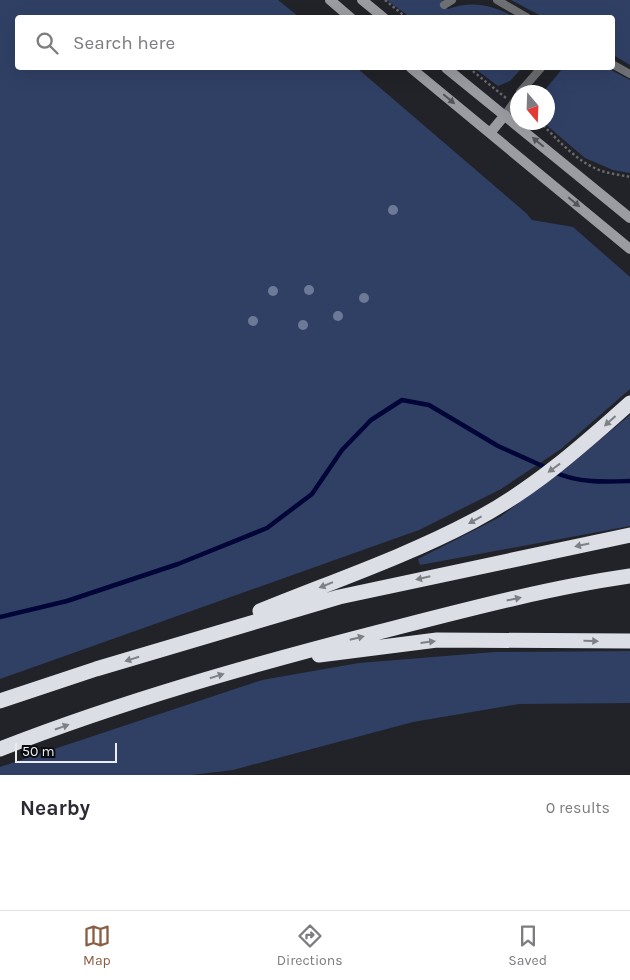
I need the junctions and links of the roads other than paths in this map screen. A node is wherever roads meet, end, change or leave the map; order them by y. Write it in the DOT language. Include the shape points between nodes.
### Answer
graph roads {
  1 [pos="330,0"];
  2 [pos="362,0"];
  3 [pos="452,0"];
  4 [pos="497,0"];
  5 [pos="444,6"];
  6 [pos="348,15"];
  7 [pos="380,15"];
  8 [pos="523,15"];
  9 [pos="615,66"];
  10 [pos="413,70"];
  11 [pos="449,70"];
  12 [pos="539,70"];
  13 [pos="630,74"];
  14 [pos="526,85"];
  15 [pos="510,107"];
  16 [pos="505,115"];
  17 [pos="490,133"];
  18 [pos="630,218"];
  19 [pos="630,249"];
  20 [pos="630,403"];
  21 [pos="630,535"];
  22 [pos="630,576"];
  23 [pos="630,641"];
  24 [pos="165,649"];
  25 [pos="276,658"];
  26 [pos="0,701"];
  27 [pos="0,749"];
  1 -- 6 [label="main road"];
  2 -- 7 [label="main road"];
  3 -- 5 [label="lane"];
  4 -- 8 [label="lane"];
  9 -- 13 [label="lane"];
  10 -- 17 [label="main road, one-way"];
  11 -- 16 [label="main road"];
  12 -- 14 [label="lane"];
  15 -- 16 [label="lane"];
  16 -- 17 [label="main road"];
  18 -- 16 [label="main road, one-way"];
  17 -- 19 [label="main road, one-way"];
  20 -- 24 [label="highway, one-way" via="563,462 474,521 417,549"];
  21 -- 24 [label="highway, one-way" via="339,597"];
  25 -- 22 [label="highway, one-way" via="498,602"];
  25 -- 23 [label="highway, one-way" via="437,640"];
  24 -- 26 [label="highway, one-way"];
  27 -- 25 [label="highway, one-way" via="144,698"];
}
